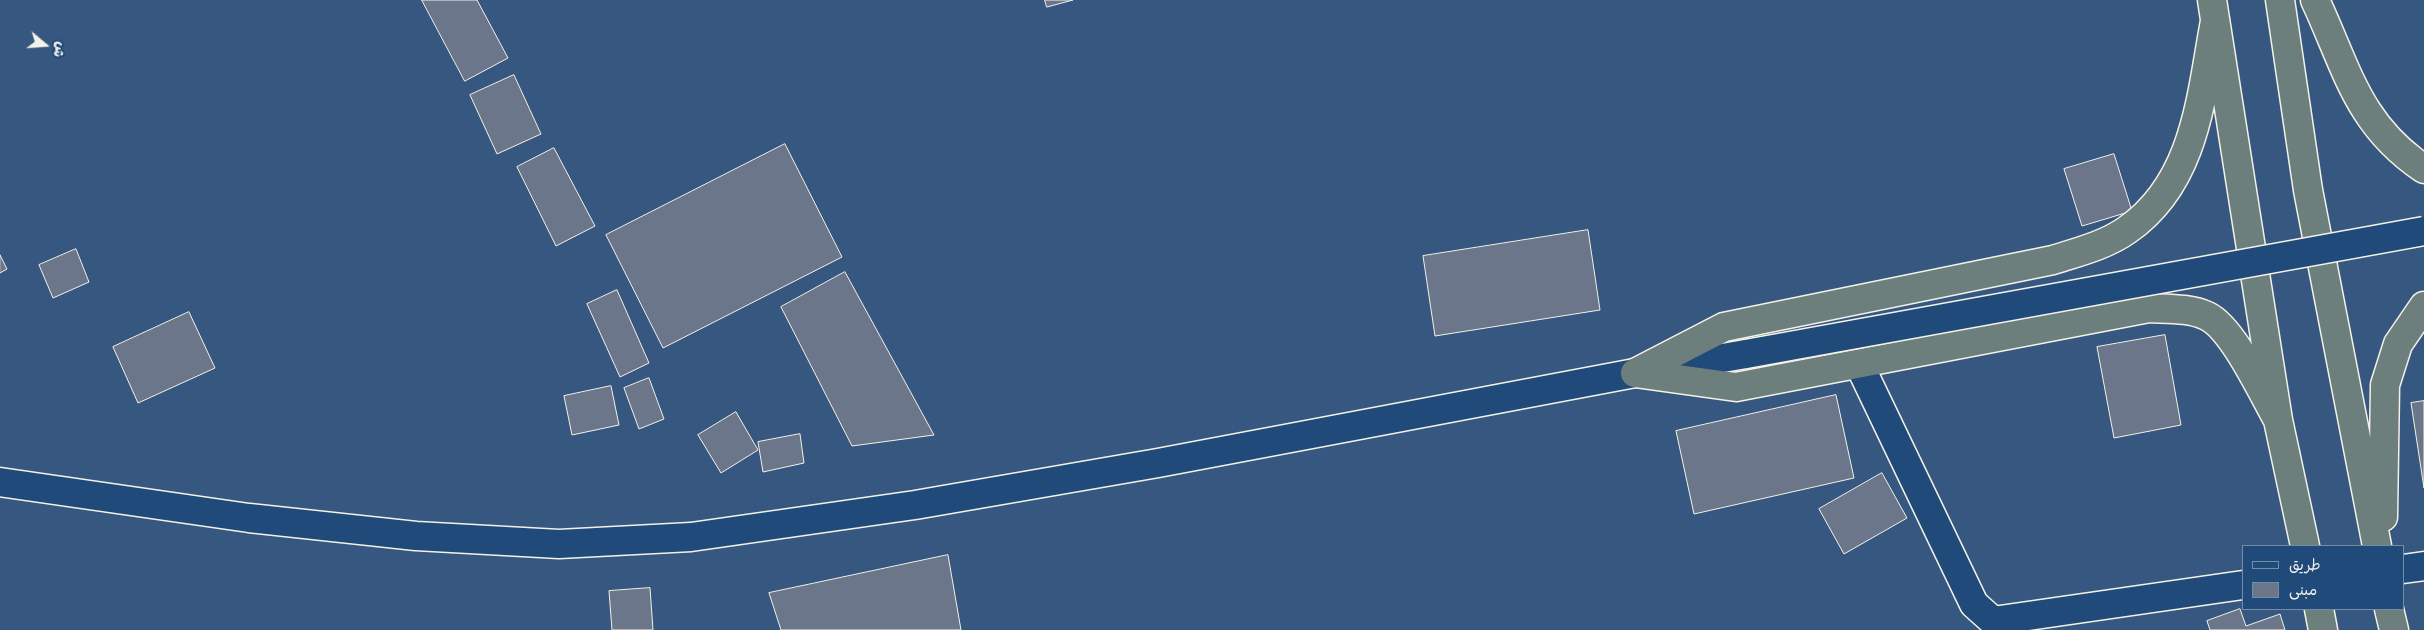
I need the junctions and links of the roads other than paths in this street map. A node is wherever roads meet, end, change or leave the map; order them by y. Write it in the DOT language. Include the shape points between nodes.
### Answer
graph roads {
  1 [pos="2280,0"];
  2 [pos="2315,0"];
  3 [pos="2214,10"];
  4 [pos="2424,169"];
  5 [pos="2424,231"];
  6 [pos="2424,306"];
  7 [pos="1859,364"];
  8 [pos="1635,373"];
  9 [pos="2278,420"];
  10 [pos="0,482"];
  11 [pos="2306,545"];
  12 [pos="2377,545"];
  13 [pos="2382,545"];
  14 [pos="2424,566"];
  15 [pos="2404,569"];
  16 [pos="2242,585"];
  17 [pos="2319,610"];
  18 [pos="2389,610"];
  19 [pos="2323,630"];
  20 [pos="2394,630"];
  1 -- 12 [label="highway" via="2308,190"];
  2 -- 4 [label="highway" via="2364,108 2387,138"];
  3 -- 8 [label="highway" via="2197,118 2188,153 2150,210 2127,230 2095,247 2053,260 1724,326"];
  3 -- 9 [label="highway"];
  5 -- 8 [label="main road, bridge"];
  6 -- 13 [label="highway" via="2398,344 2385,385"];
  7 -- 8 [label="highway" via="1736,387"];
  7 -- 9 [label="highway" via="2149,308 2183,310 2207,316 2226,331"];
  7 -- 16 [label="main road" via="1974,604 1992,621"];
  8 -- 10 [label="main road" via="1051,482 691,537 560,544 416,536 249,518"];
  9 -- 11 [label="highway"];
  14 -- 15 [label="main road"];
  17 -- 19 [label="highway"];
  18 -- 20 [label="highway"];
}
